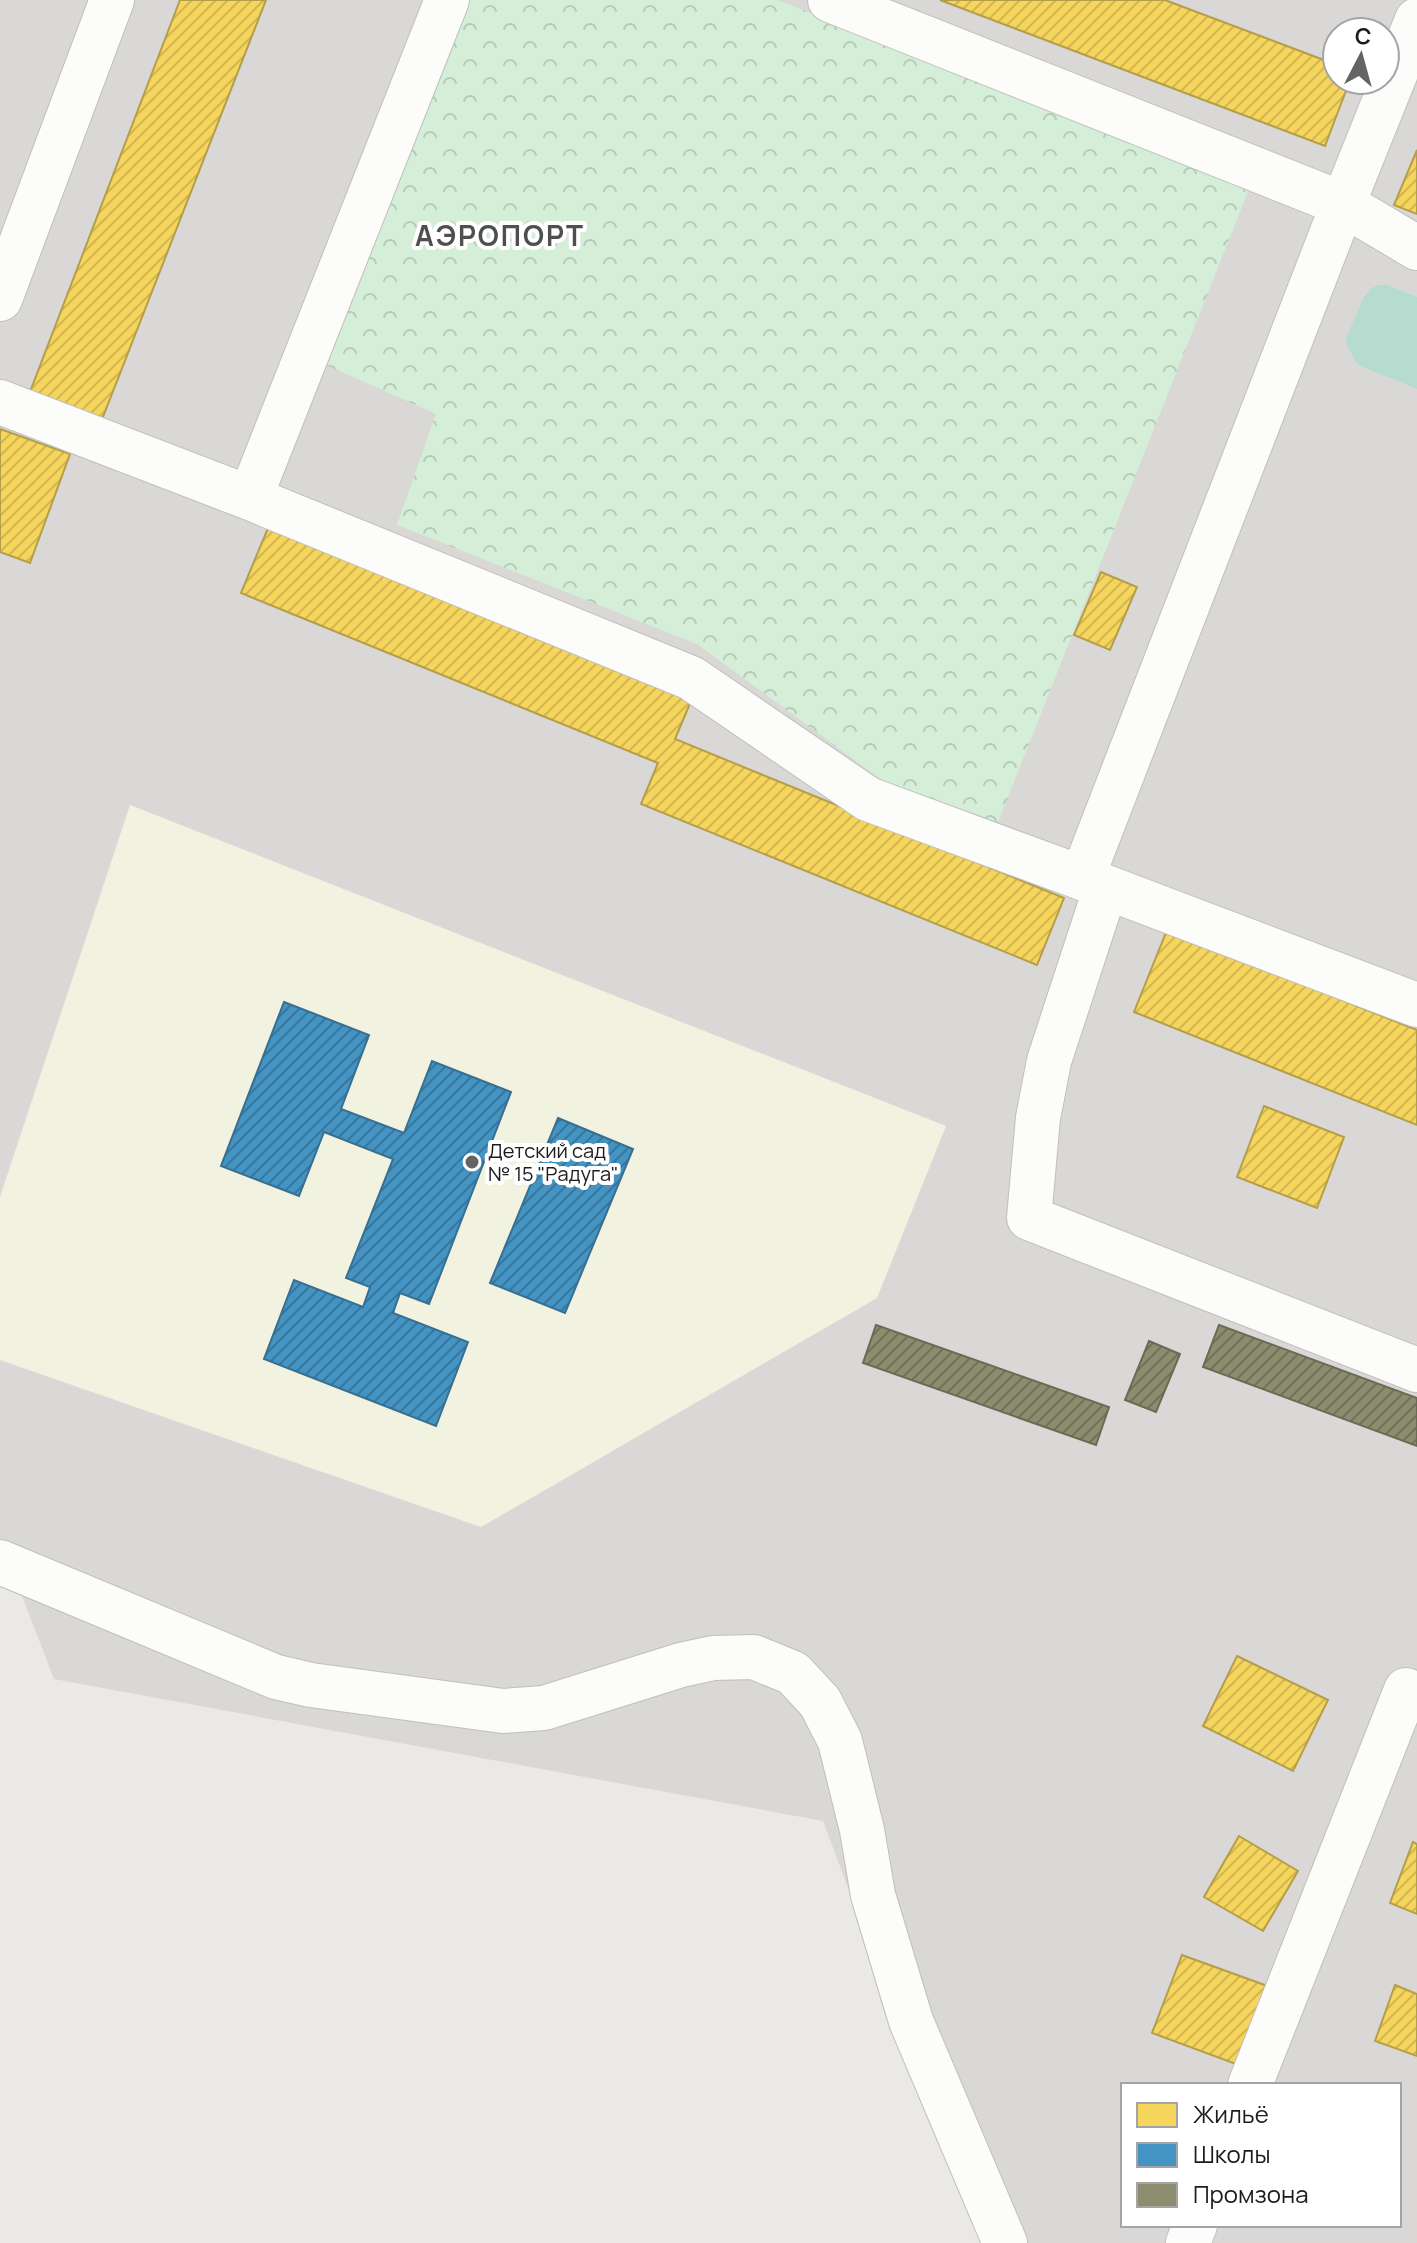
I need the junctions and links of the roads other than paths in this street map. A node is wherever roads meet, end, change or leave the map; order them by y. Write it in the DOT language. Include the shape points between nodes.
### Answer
graph roads {
  1 [pos="112,0"];
  2 [pos="447,0"];
  3 [pos="830,0"];
  4 [pos="1414,35"];
  5 [pos="1343,204"];
  6 [pos="1417,248"];
  7 [pos="0,299"];
  8 [pos="0,402"];
  9 [pos="250,498"];
  10 [pos="1094,882"];
  11 [pos="1417,1005"];
  12 [pos="1417,1370"];
  13 [pos="0,1562"];
  14 [pos="1406,1690"];
  15 [pos="1251,2083"];
  16 [pos="1005,2243"];
  1 -- 7 [label="street"];
  2 -- 9 [label="street"];
  3 -- 5 [label="street"];
  4 -- 5 [label="street"];
  5 -- 6 [label="street"];
  5 -- 10 [label="street"];
  8 -- 9 [label="street"];
  9 -- 10 [label="street" via="691,678 868,799"];
  10 -- 11 [label="street"];
  10 -- 12 [label="street" via="1049,1061 1029,1218"];
  13 -- 16 [label="street" via="276,1677 459,1707 544,1708 713,1658 754,1657 793,1673 820,1702 840,1741 873,1895 911,2021"];
  14 -- 15 [label="street"];
}
